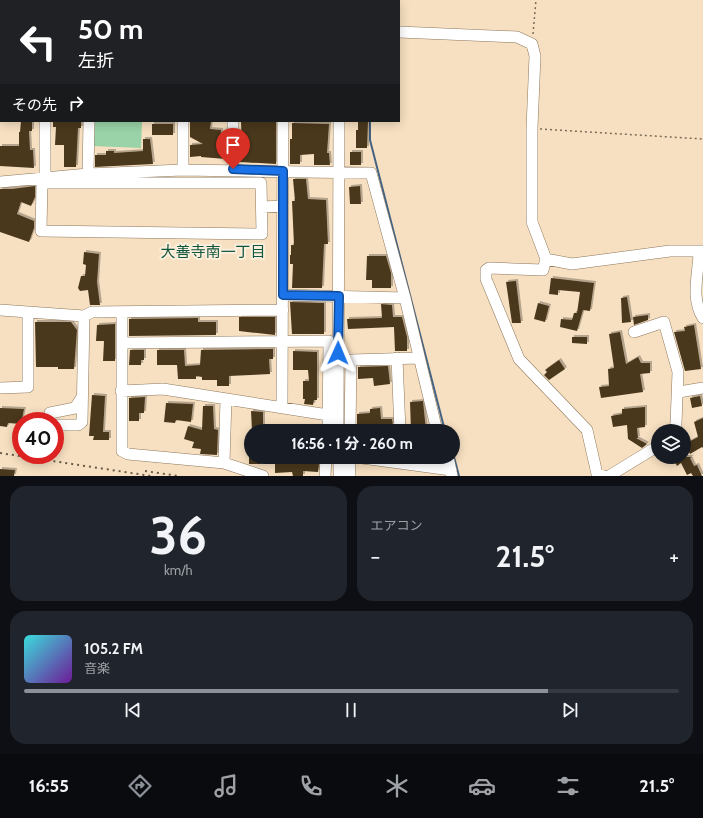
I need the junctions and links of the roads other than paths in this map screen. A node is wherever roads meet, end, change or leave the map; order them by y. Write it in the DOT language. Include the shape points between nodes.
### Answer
graph roads {
  1 [pos="400,32"];
  2 [pos="45,122"];
  3 [pos="89,122"];
  4 [pos="183,122"];
  5 [pos="233,122"];
  6 [pos="283,122"];
  7 [pos="339,122"];
  8 [pos="233,169"];
  9 [pos="183,170"];
  10 [pos="283,171"];
  11 [pos="338,171"];
  12 [pos="88,174"];
  13 [pos="45,177"];
  14 [pos="0,182"];
  15 [pos="283,206"];
  16 [pos="262,207"];
  17 [pos="701,251"];
  18 [pos="546,258"];
  19 [pos="283,295"];
  20 [pos="339,296"];
  21 [pos="405,298"];
  22 [pos="0,310"];
  23 [pos="283,310"];
  24 [pos="28,312"];
  25 [pos="122,312"];
  26 [pos="84,316"];
  27 [pos="703,318"];
  28 [pos="634,332"];
  29 [pos="122,343"];
  30 [pos="283,343"];
  31 [pos="397,358"];
  32 [pos="419,358"];
  33 [pos="0,388"];
  34 [pos="703,388"];
  35 [pos="121,391"];
  36 [pos="679,392"];
  37 [pos="82,396"];
  38 [pos="226,399"];
  39 [pos="282,408"];
  40 [pos="55,412"];
  41 [pos="328,415"];
  42 [pos="64,424"];
  43 [pos="328,424"];
  44 [pos="338,424"];
  45 [pos="350,424"];
  46 [pos="400,424"];
  47 [pos="435,424"];
  48 [pos="676,424"];
  49 [pos="651,450"];
  50 [pos="224,463"];
  51 [pos="326,464"];
  52 [pos="338,464"];
  53 [pos="349,464"];
  54 [pos="417,464"];
  55 [pos="243,473"];
  56 [pos="452,473"];
  57 [pos="263,476"];
  58 [pos="325,476"];
  59 [pos="339,476"];
  60 [pos="350,476"];
  61 [pos="604,476"];
  62 [pos="609,476"];
  1 -- 18 [label="street" via="517,37 532,44 535,56 532,222"];
  2 -- 13 [label="street"];
  3 -- 12 [label="street"];
  4 -- 9 [label="street"];
  5 -- 8 [label="street"];
  6 -- 10 [label="street"];
  7 -- 11 [label="street"];
  8 -- 9 [label="street"];
  8 -- 10 [label="street"];
  9 -- 12 [label="street"];
  10 -- 11 [label="street"];
  10 -- 15 [label="street"];
  11 -- 20 [label="street"];
  11 -- 21 [label="street" via="371,173"];
  12 -- 13 [label="street"];
  13 -- 14 [label="street"];
  15 -- 16 [label="street"];
  15 -- 19 [label="street"];
  16 -- 16 [label="street" via="262,234 42,231 42,183 261,183"];
  17 -- 18 [label="street" via="670,251 572,264"];
  17 -- 27 [label="street" via="696,268 696,298 698,311"];
  18 -- 61 [label="street" via="543,270 489,268 486,270 486,279 519,359 587,430 595,470 597,474"];
  19 -- 20 [label="street"];
  19 -- 23 [label="street"];
  20 -- 21 [label="street"];
  20 -- 44 [label="street"];
  21 -- 32 [label="street"];
  22 -- 24 [label="street"];
  23 -- 25 [label="street"];
  23 -- 30 [label="street"];
  24 -- 26 [label="street"];
  24 -- 33 [label="street" via="28,387"];
  25 -- 26 [label="street" via="92,312"];
  25 -- 29 [label="street"];
  26 -- 37 [label="street"];
  28 -- 36 [label="street" via="664,322 678,372"];
  29 -- 30 [label="street"];
  29 -- 35 [label="street"];
  30 -- 39 [label="street"];
  30 -- 41 [label="street" via="329,341"];
  31 -- 32 [label="street"];
  31 -- 45 [label="street" via="351,360"];
  31 -- 46 [label="street"];
  32 -- 47 [label="street"];
  34 -- 36 [label="street"];
  35 -- 38 [label="street" via="163,389"];
  35 -- 50 [label="street" via="122,451 128,454"];
  36 -- 48 [label="street"];
  37 -- 40 [label="street" via="75,408"];
  37 -- 42 [label="street" via="82,422 78,425"];
  38 -- 39 [label="street"];
  38 -- 50 [label="street"];
  39 -- 41 [label="street"];
  41 -- 43 [label="street"];
  49 -- 62 [label="street"];
  50 -- 55 [label="street"];
  51 -- 58 [label="street"];
  52 -- 59 [label="street"];
  53 -- 60 [label="street"];
  54 -- 56 [label="street"];
  55 -- 57 [label="street"];
}
